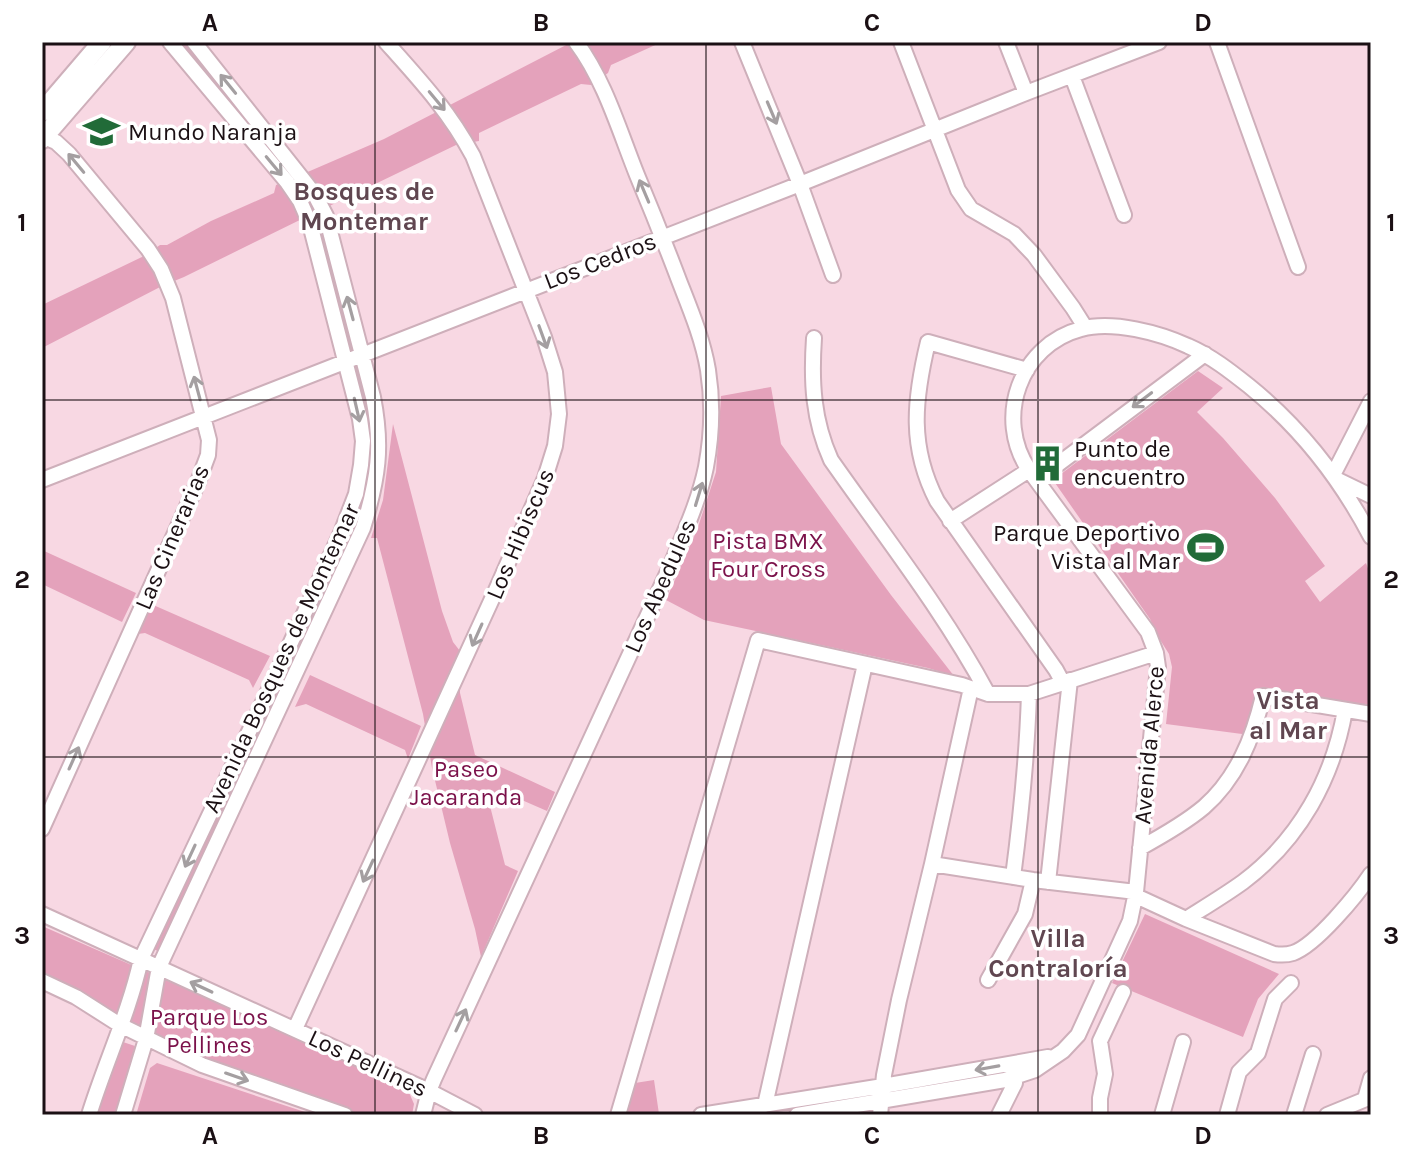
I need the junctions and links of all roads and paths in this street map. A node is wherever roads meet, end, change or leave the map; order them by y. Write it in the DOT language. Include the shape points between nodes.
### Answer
graph roads {
  1 [pos="102,42"];
  2 [pos="126,42"];
  3 [pos="170,42"];
  4 [pos="194,42"];
  5 [pos="386,42"];
  6 [pos="576,42"];
  7 [pos="742,42"];
  8 [pos="901,42"];
  9 [pos="1006,42"];
  10 [pos="1159,42"];
  11 [pos="1217,42"];
  12 [pos="1072,76"];
  13 [pos="1026,93"];
  14 [pos="42,112"];
  15 [pos="933,130"];
  16 [pos="43,137"];
  17 [pos="800,184"];
  18 [pos="1124,215"];
  19 [pos="663,236"];
  20 [pos="1298,267"];
  21 [pos="833,275"];
  22 [pos="525,290"];
  23 [pos="1085,327"];
  24 [pos="814,338"];
  25 [pos="1205,354"];
  26 [pos="363,355"];
  27 [pos="345,363"];
  28 [pos="1027,370"];
  29 [pos="1371,401"];
  30 [pos="204,416"];
  31 [pos="1033,475"];
  32 [pos="1335,477"];
  33 [pos="42,480"];
  34 [pos="1371,496"];
  35 [pos="950,521"];
  36 [pos="1371,537"];
  37 [pos="1156,653"];
  38 [pos="865,664"];
  39 [pos="1066,682"];
  40 [pos="971,688"];
  41 [pos="988,694"];
  42 [pos="1029,694"];
  43 [pos="1345,710"];
  44 [pos="1371,714"];
  45 [pos="42,829"];
  46 [pos="1140,848"];
  47 [pos="932,864"];
  48 [pos="1371,874"];
  49 [pos="1013,877"];
  50 [pos="1040,881"];
  51 [pos="1136,894"];
  52 [pos="42,914"];
  53 [pos="1186,919"];
  54 [pos="141,959"];
  55 [pos="159,967"];
  56 [pos="988,980"];
  57 [pos="42,981"];
  58 [pos="1291,983"];
  59 [pos="1123,992"];
  60 [pos="120,1025"];
  61 [pos="295,1029"];
  62 [pos="146,1039"];
  63 [pos="1183,1042"];
  64 [pos="1313,1054"];
  65 [pos="1016,1070"];
  66 [pos="1371,1078"];
  67 [pos="429,1091"];
  68 [pos="1368,1098"];
  69 [pos="881,1101"];
  70 [pos="765,1105"];
  71 [pos="89,1115"];
  72 [pos="123,1115"];
  73 [pos="345,1115"];
  74 [pos="423,1115"];
  75 [pos="475,1115"];
  76 [pos="618,1115"];
  77 [pos="701,1115"];
  78 [pos="797,1115"];
  79 [pos="999,1115"];
  80 [pos="1100,1115"];
  81 [pos="1162,1115"];
  82 [pos="1227,1115"];
  83 [pos="1294,1115"];
  84 [pos="1327,1115"];
  1 -- 14 [label="main road"];
  2 -- 16 [label="main road"];
  3 -- 27 [label="street, Avenida Bosques de Montemar, one-way" via="300,201"];
  26 -- 4 [label="street, Avenida Bosques de Montemar, one-way" via="326,216 315,195"];
  5 -- 22 [label="street, Los Hibiscus, one-way" via="459,129"];
  19 -- 6 [label="street, Los Abedules, one-way" via="591,63"];
  7 -- 17 [label="street, one-way"];
  8 -- 15 [label="street"];
  9 -- 13 [label="street"];
  10 -- 12 [label="street, Los Cedros"];
  11 -- 20 [label="street"];
  12 -- 13 [label="street, Los Cedros"];
  12 -- 18 [label="street"];
  13 -- 15 [label="street, Los Cedros"];
  15 -- 17 [label="street, Los Cedros"];
  15 -- 23 [label="street" via="971,209 1014,234"];
  30 -- 16 [label="street, Las Cinerarias, one-way" via="161,269 69,154"];
  17 -- 19 [label="street, Los Cedros"];
  17 -- 21 [label="street"];
  19 -- 22 [label="street, Los Cedros"];
  67 -- 19 [label="street, Los Abedules, one-way" via="671,565 701,488 711,430 708,370"];
  22 -- 26 [label="street, Los Cedros"];
  22 -- 61 [label="street, Los Hibiscus, one-way" via="557,384 558,430 551,462"];
  23 -- 25 [label="street, Avenida Alerce" via="1151,333"];
  23 -- 28 [label="street, Avenida Alerce" via="1051,343"];
  24 -- 41 [label="street" via="815,402 831,460 949,627"];
  25 -- 31 [label="street, one-way"];
  25 -- 32 [label="street, Avenida Alerce" via="1269,402"];
  26 -- 27 [label="street, Los Cedros"];
  26 -- 55 [label="street, Avenida Bosques de Montemar" via="379,452 363,528"];
  27 -- 30 [label="street, Los Cedros"];
  27 -- 54 [label="street, Avenida Bosques de Montemar, one-way" via="363,441 356,494"];
  28 -- 31 [label="street, Avenida Alerce" via="1012,414 1018,449"];
  28 -- 35 [label="street" via="928,342 918,391 917,439 928,483"];
  29 -- 32 [label="street"];
  30 -- 33 [label="street, Los Cedros"];
  45 -- 30 [label="street, Las Cinerarias, one-way" via="205,467 209,440"];
  31 -- 35 [label="street"];
  31 -- 37 [label="street, Avenida Alerce" via="1148,632"];
  32 -- 34 [label="street"];
  32 -- 36 [label="street, Avenida Alerce"];
  35 -- 39 [label="street"];
  37 -- 39 [label="street"];
  37 -- 46 [label="street, Avenida Alerce"];
  38 -- 40 [label="street"];
  38 -- 70 [label="street"];
  38 -- 76 [label="street" via="758,640"];
  39 -- 42 [label="street"];
  39 -- 50 [label="street"];
  40 -- 41 [label="street"];
  40 -- 47 [label="street"];
  41 -- 42 [label="street"];
  42 -- 49 [label="street"];
  43 -- 44 [label="street"];
  43 -- 46 [label="street" via="1263,696 1254,733 1223,788 1204,808"];
  43 -- 53 [label="street" via="1330,769 1288,839 1243,881"];
  46 -- 51 [label="street, Avenida Alerce"];
  47 -- 49 [label="street"];
  47 -- 69 [label="street"];
  48 -- 53 [label="street" via="1334,920 1291,954 1274,954"];
  49 -- 50 [label="street"];
  50 -- 51 [label="street"];
  50 -- 56 [label="street"];
  51 -- 53 [label="street"];
  51 -- 65 [label="street, Avenida Alerce" via="1130,921 1078,1035 1063,1051"];
  52 -- 54 [label="street, Los Pellines"];
  54 -- 55 [label="street, Los Pellines"];
  54 -- 60 [label="street, Avenida Bosques de Montemar"];
  61 -- 55 [label="street, Los Pellines, one-way"];
  55 -- 62 [label="street, Avenida Bosques de Montemar"];
  57 -- 60 [label="street"];
  58 -- 82 [label="street" via="1275,999 1258,1053 1239,1072"];
  59 -- 80 [label="street" via="1100,1041 1105,1074"];
  60 -- 62 [label="street"];
  60 -- 71 [label="street, Avenida Bosques de Montemar"];
  61 -- 67 [label="street, Los Pellines"];
  62 -- 72 [label="street, Avenida Bosques de Montemar"];
  62 -- 73 [label="street, one-way" via="202,1065"];
  63 -- 81 [label="street"];
  64 -- 83 [label="street"];
  65 -- 69 [label="street"];
  65 -- 79 [label="street"];
  66 -- 68 [label="street"];
  67 -- 74 [label="street, Los Abedules"];
  67 -- 75 [label="street, Los Pellines"];
  68 -- 84 [label="street"];
  69 -- 70 [label="street"];
  69 -- 78 [label="street"];
  70 -- 77 [label="street"];
}
